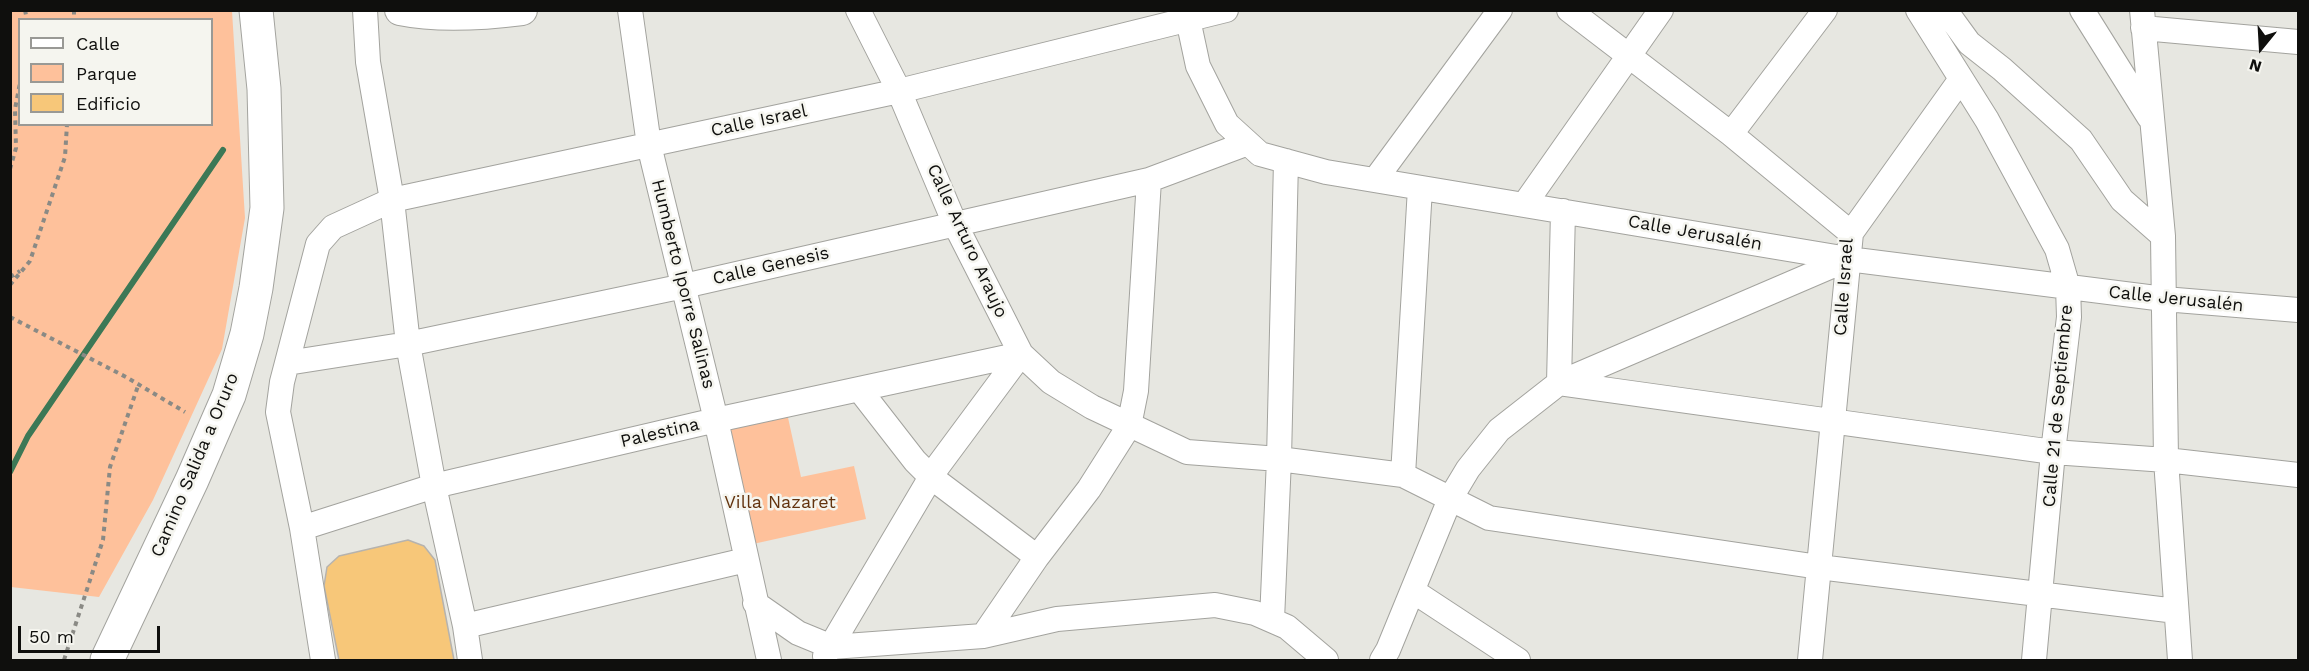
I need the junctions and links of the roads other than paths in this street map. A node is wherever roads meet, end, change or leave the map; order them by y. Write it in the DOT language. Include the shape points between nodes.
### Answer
graph roads {
  1 [pos="256,10"];
  2 [pos="365,10"];
  3 [pos="522,10"];
  4 [pos="630,10"];
  5 [pos="858,10"];
  6 [pos="1227,10"];
  7 [pos="1500,10"];
  8 [pos="1569,10"];
  9 [pos="1661,10"];
  10 [pos="1825,10"];
  11 [pos="1918,10"];
  12 [pos="1945,10"];
  13 [pos="2082,10"];
  14 [pos="408,12"];
  15 [pos="1187,15"];
  16 [pos="2143,19"];
  17 [pos="2298,42"];
  18 [pos="1630,55"];
  19 [pos="1961,79"];
  20 [pos="899,91"];
  21 [pos="2152,121"];
  22 [pos="1731,134"];
  23 [pos="1248,143"];
  24 [pos="649,145"];
  25 [pos="1286,161"];
  26 [pos="1149,180"];
  27 [pos="1375,180"];
  28 [pos="1420,188"];
  29 [pos="392,200"];
  30 [pos="1524,205"];
  31 [pos="1563,211"];
  32 [pos="955,224"];
  33 [pos="1851,233"];
  34 [pos="2163,236"];
  35 [pos="1848,259"];
  36 [pos="684,286"];
  37 [pos="2068,287"];
  38 [pos="2164,299"];
  39 [pos="2298,310"];
  40 [pos="408,344"];
  41 [pos="1021,354"];
  42 [pos="287,363"];
  43 [pos="1559,383"];
  44 [pos="860,389"];
  45 [pos="716,420"];
  46 [pos="1833,422"];
  47 [pos="1129,426"];
  48 [pos="2053,452"];
  49 [pos="1280,459"];
  50 [pos="2166,460"];
  51 [pos="1403,475"];
  52 [pos="2298,475"];
  53 [pos="931,477"];
  54 [pos="434,486"];
  55 [pos="1450,500"];
  56 [pos="302,528"];
  57 [pos="1037,557"];
  58 [pos="746,560"];
  59 [pos="1819,567"];
  60 [pos="1413,591"];
  61 [pos="2042,592"];
  62 [pos="755,603"];
  63 [pos="2176,610"];
  64 [pos="1272,620"];
  65 [pos="465,626"];
  66 [pos="983,636"];
  67 [pos="826,654"];
  68 [pos="107,660"];
  69 [pos="323,660"];
  70 [pos="470,660"];
  71 [pos="768,660"];
  72 [pos="1326,660"];
  73 [pos="1382,660"];
  74 [pos="1518,660"];
  75 [pos="1810,660"];
  76 [pos="2034,660"];
  77 [pos="2180,660"];
  1 -- 68 [label="highway, Camino Salida a Oruro" via="264,89 267,208 247,334 229,395 202,459"];
  2 -- 29 [label="street" via="368,62"];
  3 -- 14 [label="main road" via="487,14"];
  4 -- 24 [label="street, Humberto Iporre Salinas"];
  5 -- 20 [label="street, Calle Arturo Araujo"];
  6 -- 15 [label="street, Calle Israel"];
  7 -- 27 [label="street"];
  8 -- 18 [label="street, Calle Israel"];
  9 -- 18 [label="street"];
  10 -- 22 [label="street"];
  11 -- 19 [label="street, Calle 21 de Septiembre"];
  12 -- 34 [label="street" via="1969,43 2081,140 2122,200"];
  13 -- 21 [label="street"];
  15 -- 20 [label="street, Calle Israel"];
  15 -- 23 [label="street, Calle Jerusalén" via="1198,66 1227,124"];
  16 -- 17 [label="street"];
  16 -- 21 [label="street"];
  18 -- 22 [label="street, Calle Israel"];
  18 -- 30 [label="street"];
  19 -- 33 [label="street"];
  19 -- 37 [label="street, Calle 21 de Septiembre" via="2057,249"];
  20 -- 24 [label="street, Calle Israel"];
  20 -- 32 [label="street, Calle Arturo Araujo"];
  21 -- 34 [label="street"];
  22 -- 33 [label="street, Calle Israel"];
  23 -- 25 [label="street, Calle Jerusalén" via="1260,154"];
  23 -- 26 [label="street, Calle Genesis"];
  24 -- 29 [label="street, Calle Israel"];
  24 -- 36 [label="street, Humberto Iporre Salinas"];
  25 -- 27 [label="street, Calle Jerusalén"];
  25 -- 49 [label="street"];
  26 -- 32 [label="street, Calle Genesis"];
  26 -- 47 [label="street" via="1136,391"];
  27 -- 28 [label="street, Calle Jerusalén"];
  28 -- 30 [label="street, Calle Jerusalén"];
  28 -- 51 [label="street"];
  29 -- 40 [label="street"];
  29 -- 42 [label="street, Calle Israel" via="333,227 318,244"];
  30 -- 31 [label="street, Calle Jerusalén"];
  31 -- 35 [label="street, Calle Jerusalén"];
  31 -- 43 [label="street"];
  32 -- 36 [label="street, Calle Genesis"];
  32 -- 41 [label="street, Calle Arturo Araujo"];
  33 -- 35 [label="street, Calle Israel"];
  34 -- 38 [label="street"];
  35 -- 37 [label="street, Calle Jerusalén"];
  35 -- 43 [label="street"];
  35 -- 46 [label="street, Calle Israel"];
  36 -- 40 [label="street, Calle Genesis"];
  36 -- 45 [label="street, Humberto Iporre Salinas"];
  37 -- 38 [label="street, Calle Jerusalén"];
  37 -- 48 [label="street, Calle 21 de Septiembre" via="2069,317"];
  38 -- 39 [label="street, Calle Jerusalén"];
  38 -- 50 [label="street"];
  40 -- 42 [label="street, Calle Genesis"];
  40 -- 54 [label="street"];
  41 -- 44 [label="street, Palestina"];
  41 -- 47 [label="street, Calle Arturo Araujo" via="1051,382"];
  41 -- 53 [label="street"];
  42 -- 56 [label="street, Calle Israel" via="278,412"];
  43 -- 46 [label="street"];
  43 -- 55 [label="street" via="1499,430 1467,469"];
  44 -- 45 [label="street, Palestina"];
  44 -- 53 [label="street"];
  45 -- 54 [label="street, Palestina"];
  45 -- 58 [label="street, Humberto Iporre Salinas"];
  46 -- 48 [label="street"];
  46 -- 59 [label="street, Calle Israel"];
  47 -- 49 [label="street, Calle Arturo Araujo" via="1187,452"];
  47 -- 57 [label="street" via="1089,489"];
  48 -- 50 [label="street"];
  48 -- 61 [label="street, Calle 21 de Septiembre"];
  49 -- 51 [label="street, Calle Arturo Araujo"];
  49 -- 64 [label="street"];
  50 -- 52 [label="street"];
  50 -- 63 [label="street"];
  51 -- 55 [label="street"];
  53 -- 57 [label="street"];
  53 -- 67 [label="street"];
  54 -- 56 [label="street, Palestina"];
  54 -- 65 [label="street"];
  55 -- 59 [label="street" via="1489,518"];
  55 -- 60 [label="street"];
  56 -- 69 [label="street, Calle Israel"];
  57 -- 66 [label="street"];
  58 -- 62 [label="street, Humberto Iporre Salinas"];
  58 -- 65 [label="street"];
  59 -- 61 [label="street"];
  59 -- 75 [label="street, Calle Israel"];
  60 -- 73 [label="street"];
  60 -- 74 [label="street"];
  61 -- 63 [label="street"];
  61 -- 76 [label="street, Calle 21 de Septiembre"];
  62 -- 67 [label="street"];
  62 -- 71 [label="street, Humberto Iporre Salinas"];
  63 -- 77 [label="street"];
  64 -- 66 [label="street" via="1215,605 1057,620"];
  64 -- 72 [label="street" via="1287,627"];
  65 -- 70 [label="street"];
  66 -- 67 [label="street"];
}
